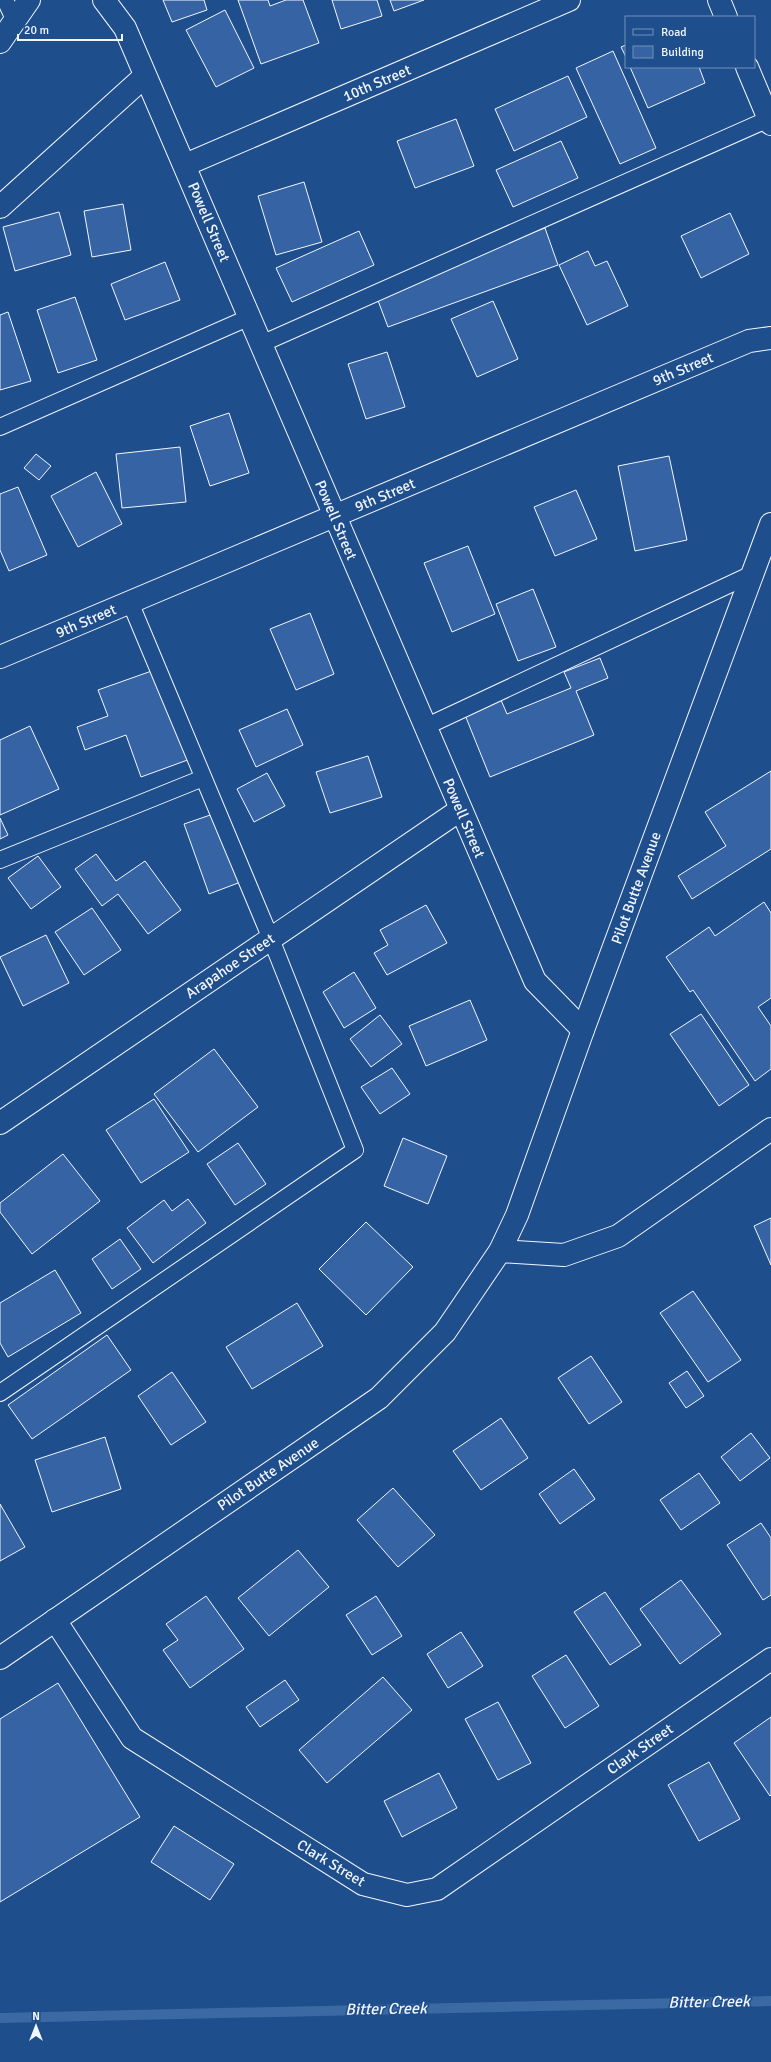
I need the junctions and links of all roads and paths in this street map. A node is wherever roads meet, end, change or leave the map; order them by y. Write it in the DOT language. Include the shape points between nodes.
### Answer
graph roads {
  1 [pos="5,0"];
  2 [pos="29,0"];
  3 [pos="104,0"];
  4 [pos="569,0"];
  5 [pos="719,0"];
  6 [pos="726,16"];
  7 [pos="15,21"];
  8 [pos="0,42"];
  9 [pos="747,68"];
  10 [pos="146,76"];
  11 [pos="770,121"];
  12 [pos="185,165"];
  13 [pos="0,206"];
  14 [pos="250,317"];
  15 [pos="771,338"];
  16 [pos="261,344"];
  17 [pos="0,427"];
  18 [pos="334,516"];
  19 [pos="771,524"];
  20 [pos="752,574"];
  21 [pos="130,602"];
  22 [pos="0,657"];
  23 [pos="425,727"];
  24 [pos="203,778"];
  25 [pos="460,810"];
  26 [pos="0,860"];
  27 [pos="271,939"];
  28 [pos="583,1030"];
  29 [pos="0,1122"];
  30 [pos="771,1129"];
  31 [pos="500,1251"];
  32 [pos="0,1393"];
  33 [pos="55,1620"];
  34 [pos="0,1658"];
  35 [pos="771,1659"];
  1 -- 7 [label="lane"];
  2 -- 7 [label="street"];
  3 -- 10 [label="street, Powell Street" via="126,28"];
  4 -- 12 [label="street, 10th Street"];
  5 -- 6 [label="street"];
  7 -- 8 [label="street"];
  9 -- 11 [label="street"];
  10 -- 12 [label="street, Powell Street"];
  10 -- 13 [label="street"];
  11 -- 16 [label="lane"];
  12 -- 14 [label="street, Powell Street"];
  14 -- 16 [label="street, Powell Street"];
  14 -- 17 [label="lane"];
  15 -- 18 [label="street, 9th Street" via="748,341"];
  16 -- 18 [label="street, Powell Street"];
  18 -- 21 [label="street, 9th Street"];
  18 -- 23 [label="street, Powell Street"];
  19 -- 20 [label="street, Pilot Butte Avenue"];
  20 -- 23 [label="lane"];
  20 -- 28 [label="street, Pilot Butte Avenue"];
  21 -- 22 [label="street, 9th Street"];
  21 -- 24 [label="lane"];
  23 -- 25 [label="street, Powell Street"];
  24 -- 26 [label="lane"];
  24 -- 27 [label="lane"];
  25 -- 27 [label="street, Arapahoe Street"];
  25 -- 28 [label="street, Powell Street" via="535,981"];
  27 -- 29 [label="street, Arapahoe Street"];
  27 -- 32 [label="lane" via="355,1150"];
  28 -- 31 [label="street, Pilot Butte Avenue" via="517,1215"];
  30 -- 31 [label="street" via="618,1236 564,1255"];
  31 -- 33 [label="street, Pilot Butte Avenue" via="445,1332 379,1398"];
  33 -- 34 [label="street, Pilot Butte Avenue"];
  33 -- 35 [label="street, Clark Street" via="132,1738 363,1884 407,1895 437,1889"];
}
